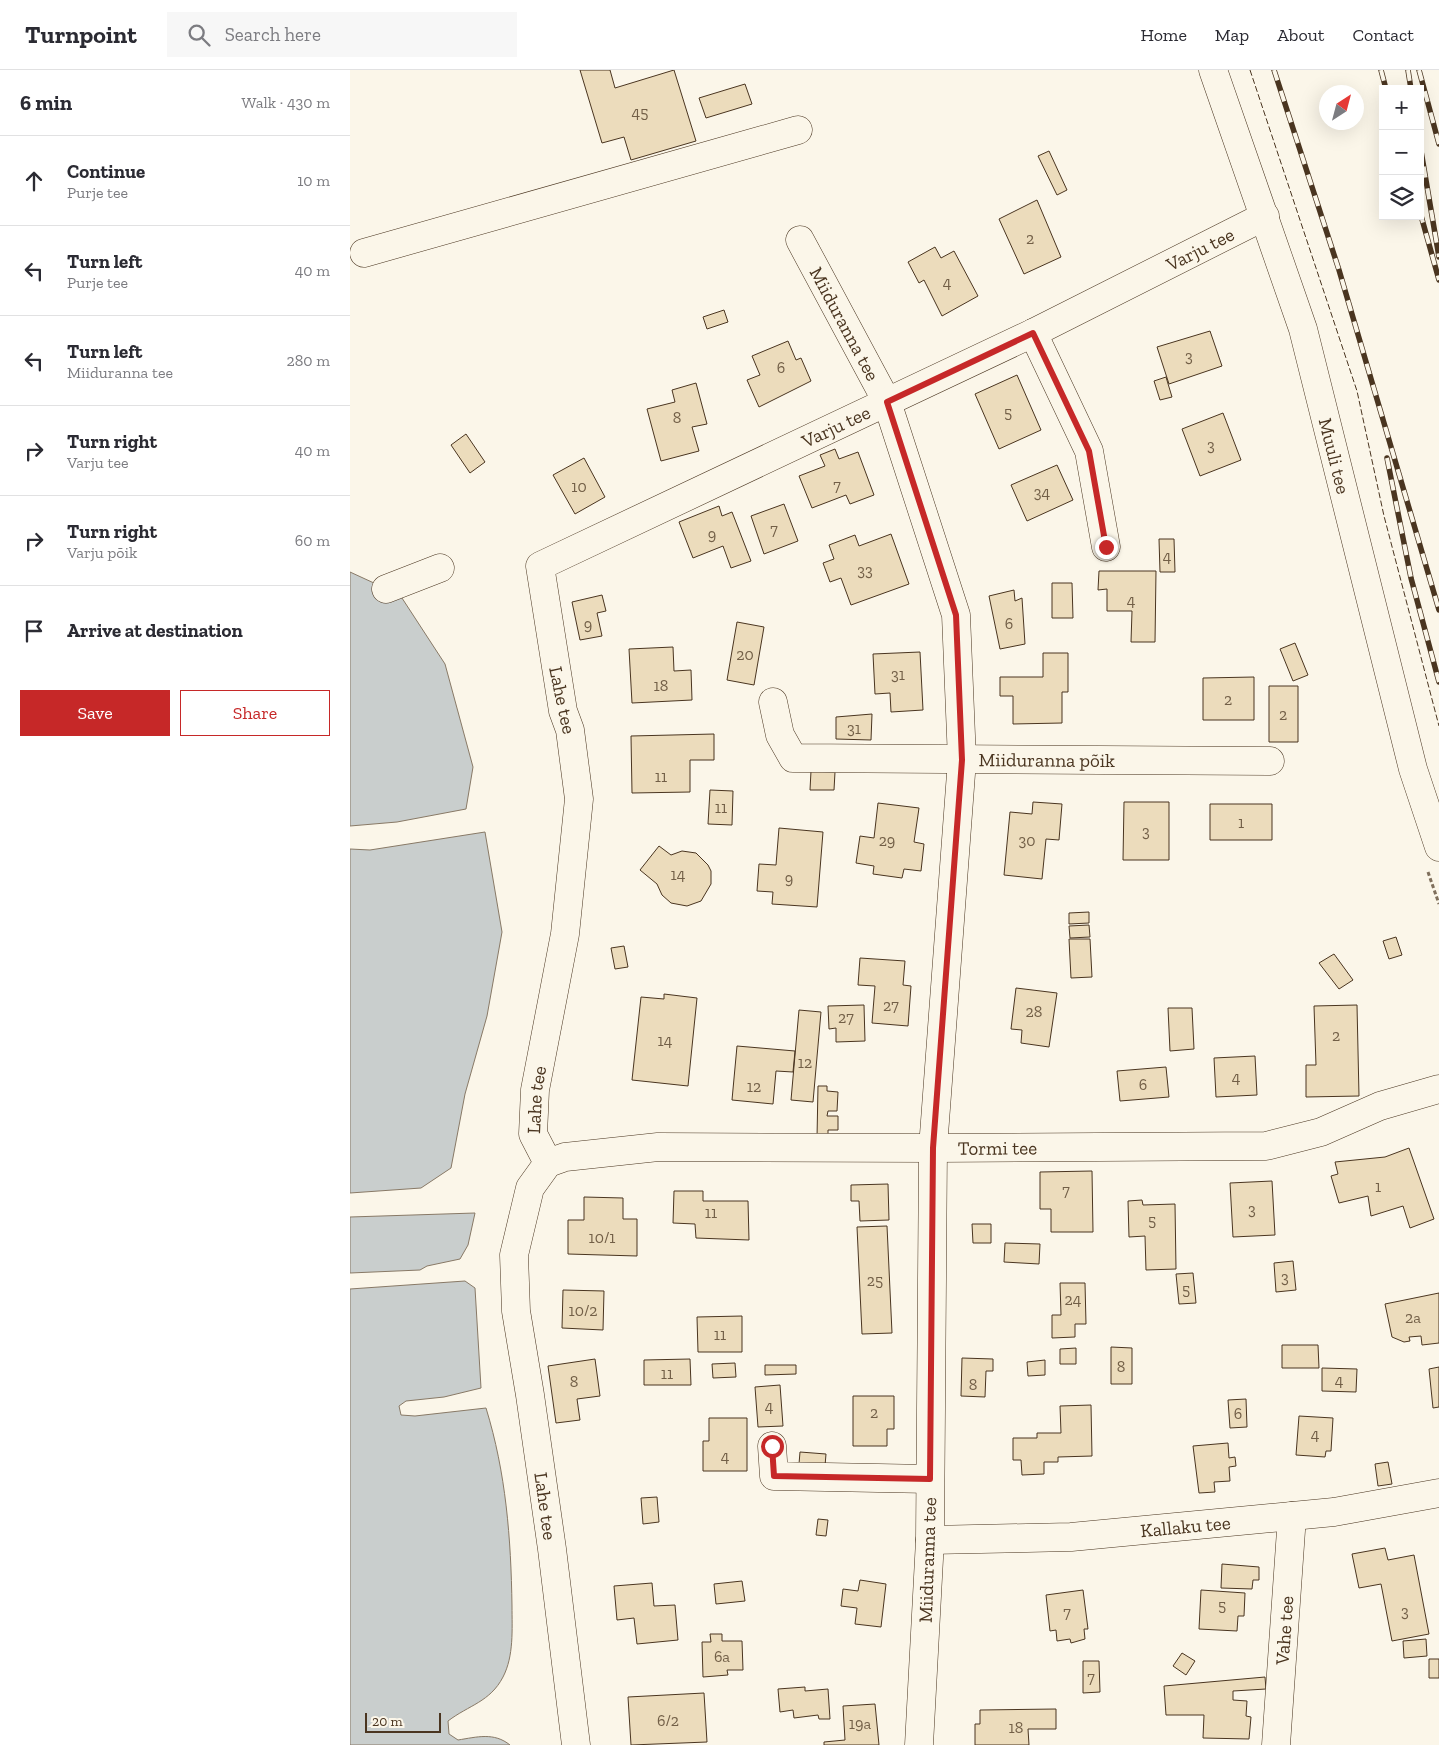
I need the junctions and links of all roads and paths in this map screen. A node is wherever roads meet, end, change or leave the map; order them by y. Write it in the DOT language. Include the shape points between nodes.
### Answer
graph roads {
  1 [pos="1213,70"];
  2 [pos="798,130"];
  3 [pos="1265,216"];
  4 [pos="800,240"];
  5 [pos="364,253"];
  6 [pos="1033,333"];
  7 [pos="887,402"];
  8 [pos="1106,547"];
  9 [pos="540,566"];
  10 [pos="440,568"];
  11 [pos="386,589"];
  12 [pos="773,702"];
  13 [pos="962,760"];
  14 [pos="1270,761"];
  15 [pos="1439,847"];
  16 [pos="1439,1089"];
  17 [pos="933,1148"];
  18 [pos="548,1163"];
  19 [pos="772,1446"];
  20 [pos="930,1479"];
  21 [pos="1439,1493"];
  22 [pos="1292,1516"];
  23 [pos="930,1540"];
  24 [pos="576,1745"];
  25 [pos="920,1745"];
  26 [pos="1276,1745"];
  1 -- 3 [label="street, Muuli tee"];
  2 -- 5 [label="street"];
  3 -- 6 [label="street, Varju tee"];
  3 -- 15 [label="street, Muuli tee" via="1303,329 1413,769"];
  4 -- 7 [label="street, Miiduranna tee"];
  6 -- 7 [label="street, Varju tee"];
  6 -- 8 [label="street" via="1089,451"];
  7 -- 9 [label="street, Varju tee"];
  7 -- 13 [label="street, Miiduranna tee" via="956,615"];
  9 -- 18 [label="street, Lahe tee" via="563,711 570,730 579,799 565,934 535,1090 533,1134"];
  10 -- 11 [label="street"];
  12 -- 13 [label="street, Miiduranna põik" via="780,735 793,758"];
  13 -- 14 [label="street, Miiduranna põik"];
  13 -- 17 [label="street, Miiduranna tee"];
  16 -- 17 [label="street, Tormi tee" via="1380,1106 1320,1132 1266,1146"];
  17 -- 18 [label="street, Tormi tee" via="658,1147 566,1157"];
  17 -- 20 [label="street, Miiduranna tee"];
  18 -- 24 [label="street, Lahe tee" via="530,1188 514,1255 516,1302 552,1549"];
  19 -- 20 [label="street" via="774,1476"];
  20 -- 23 [label="street, Miiduranna tee"];
  21 -- 22 [label="street, Kallaku tee" via="1334,1512"];
  22 -- 23 [label="street, Kallaku tee" via="1072,1537"];
  22 -- 26 [label="street, Vahe tee"];
  23 -- 25 [label="street, Miiduranna tee"];
}
